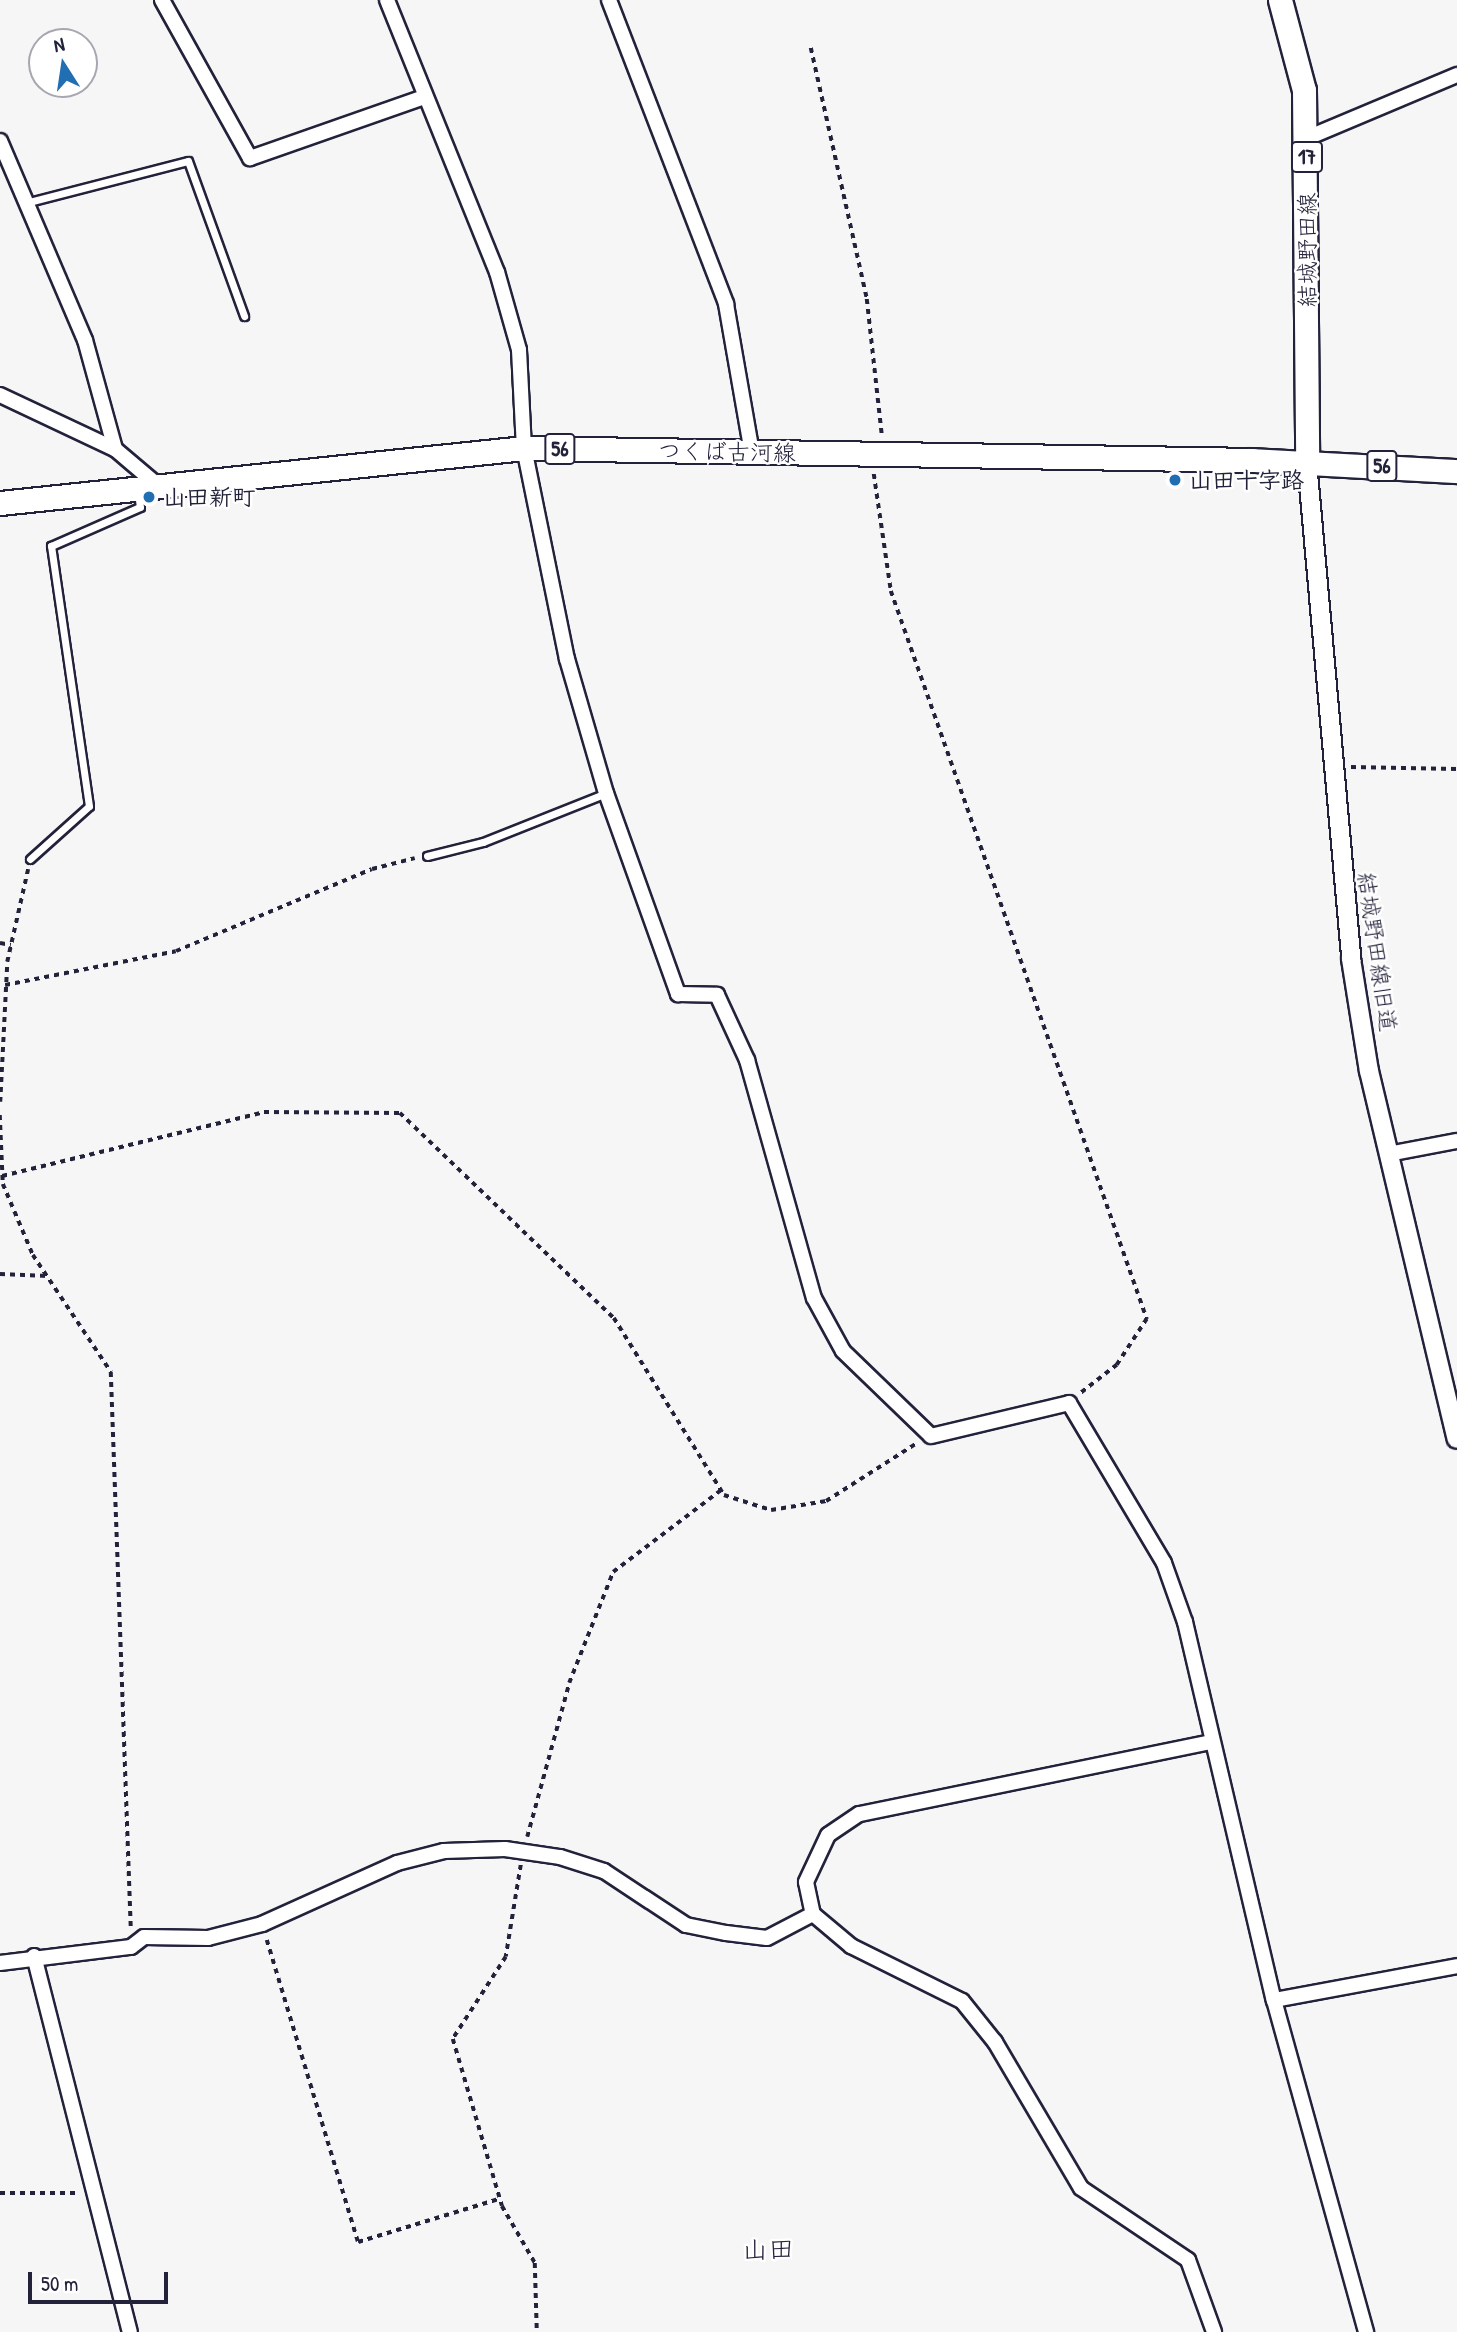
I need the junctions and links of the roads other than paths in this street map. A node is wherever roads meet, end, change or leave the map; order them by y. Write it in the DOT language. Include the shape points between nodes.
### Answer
graph roads {
  1 [pos="162,0"];
  2 [pos="387,0"];
  3 [pos="609,0"];
  4 [pos="1280,0"];
  5 [pos="1457,75"];
  6 [pos="424,97"];
  7 [pos="1307,138"];
  8 [pos="0,141"];
  9 [pos="29,202"];
  10 [pos="244,317"];
  11 [pos="0,395"];
  12 [pos="524,448"];
  13 [pos="115,449"];
  14 [pos="752,453"];
  15 [pos="1307,462"];
  16 [pos="1457,471"];
  17 [pos="146,484"];
  18 [pos="0,503"];
  19 [pos="606,793"];
  20 [pos="427,856"];
  21 [pos="30,859"];
  22 [pos="1457,1141"];
  23 [pos="1388,1154"];
  24 [pos="1457,1439"];
  25 [pos="1211,1742"];
  26 [pos="814,1914"];
  27 [pos="34,1956"];
  28 [pos="0,1963"];
  29 [pos="1457,1966"];
  30 [pos="1274,2000"];
  31 [pos="130,2332"];
  32 [pos="1214,2332"];
  33 [pos="1366,2332"];
  1 -- 6 [label="street" via="250,158"];
  2 -- 6 [label="street"];
  3 -- 14 [label="street" via="726,304"];
  4 -- 7 [label="main road, 結城野田線 / 17" via="1304,90"];
  5 -- 7 [label="street"];
  6 -- 12 [label="street" via="457,161 497,272 519,350"];
  7 -- 15 [label="main road, 結城野田線 / 17"];
  8 -- 9 [label="street"];
  9 -- 10 [label="lane" via="188,160"];
  9 -- 13 [label="street" via="85,341"];
  11 -- 13 [label="street"];
  12 -- 14 [label="main road, つくば古河線 / 56"];
  12 -- 17 [label="main road, つくば古河線 / 56"];
  12 -- 19 [label="street" via="568,659"];
  13 -- 17 [label="street"];
  14 -- 15 [label="main road, つくば古河線 / 56"];
  15 -- 16 [label="main road, つくば古河線 / 56"];
  15 -- 23 [label="street, 結城野田線旧道" via="1351,959"];
  17 -- 18 [label="main road, つくば古河線 / 56"];
  17 -- 21 [label="lane" via="140,507 51,546 89,806"];
  19 -- 20 [label="lane" via="483,842"];
  19 -- 25 [label="street" via="678,994 717,995 747,1060 814,1298 844,1350 931,1436 1069,1403 1164,1563 1185,1622"];
  22 -- 23 [label="street"];
  23 -- 24 [label="street, 結城野田線旧道"];
  25 -- 26 [label="street" via="859,1814 828,1835 813,1858 806,1882"];
  25 -- 30 [label="street"];
  26 -- 27 [label="street" via="767,1938 686,1925 604,1871 523,1852 444,1851 397,1863 262,1924 208,1938 144,1937 131,1947"];
  26 -- 32 [label="street" via="851,1946 962,2001 1002,2053 1081,2188 1188,2259"];
  27 -- 28 [label="street"];
  27 -- 31 [label="street"];
  29 -- 30 [label="street"];
  30 -- 33 [label="street"];
}
